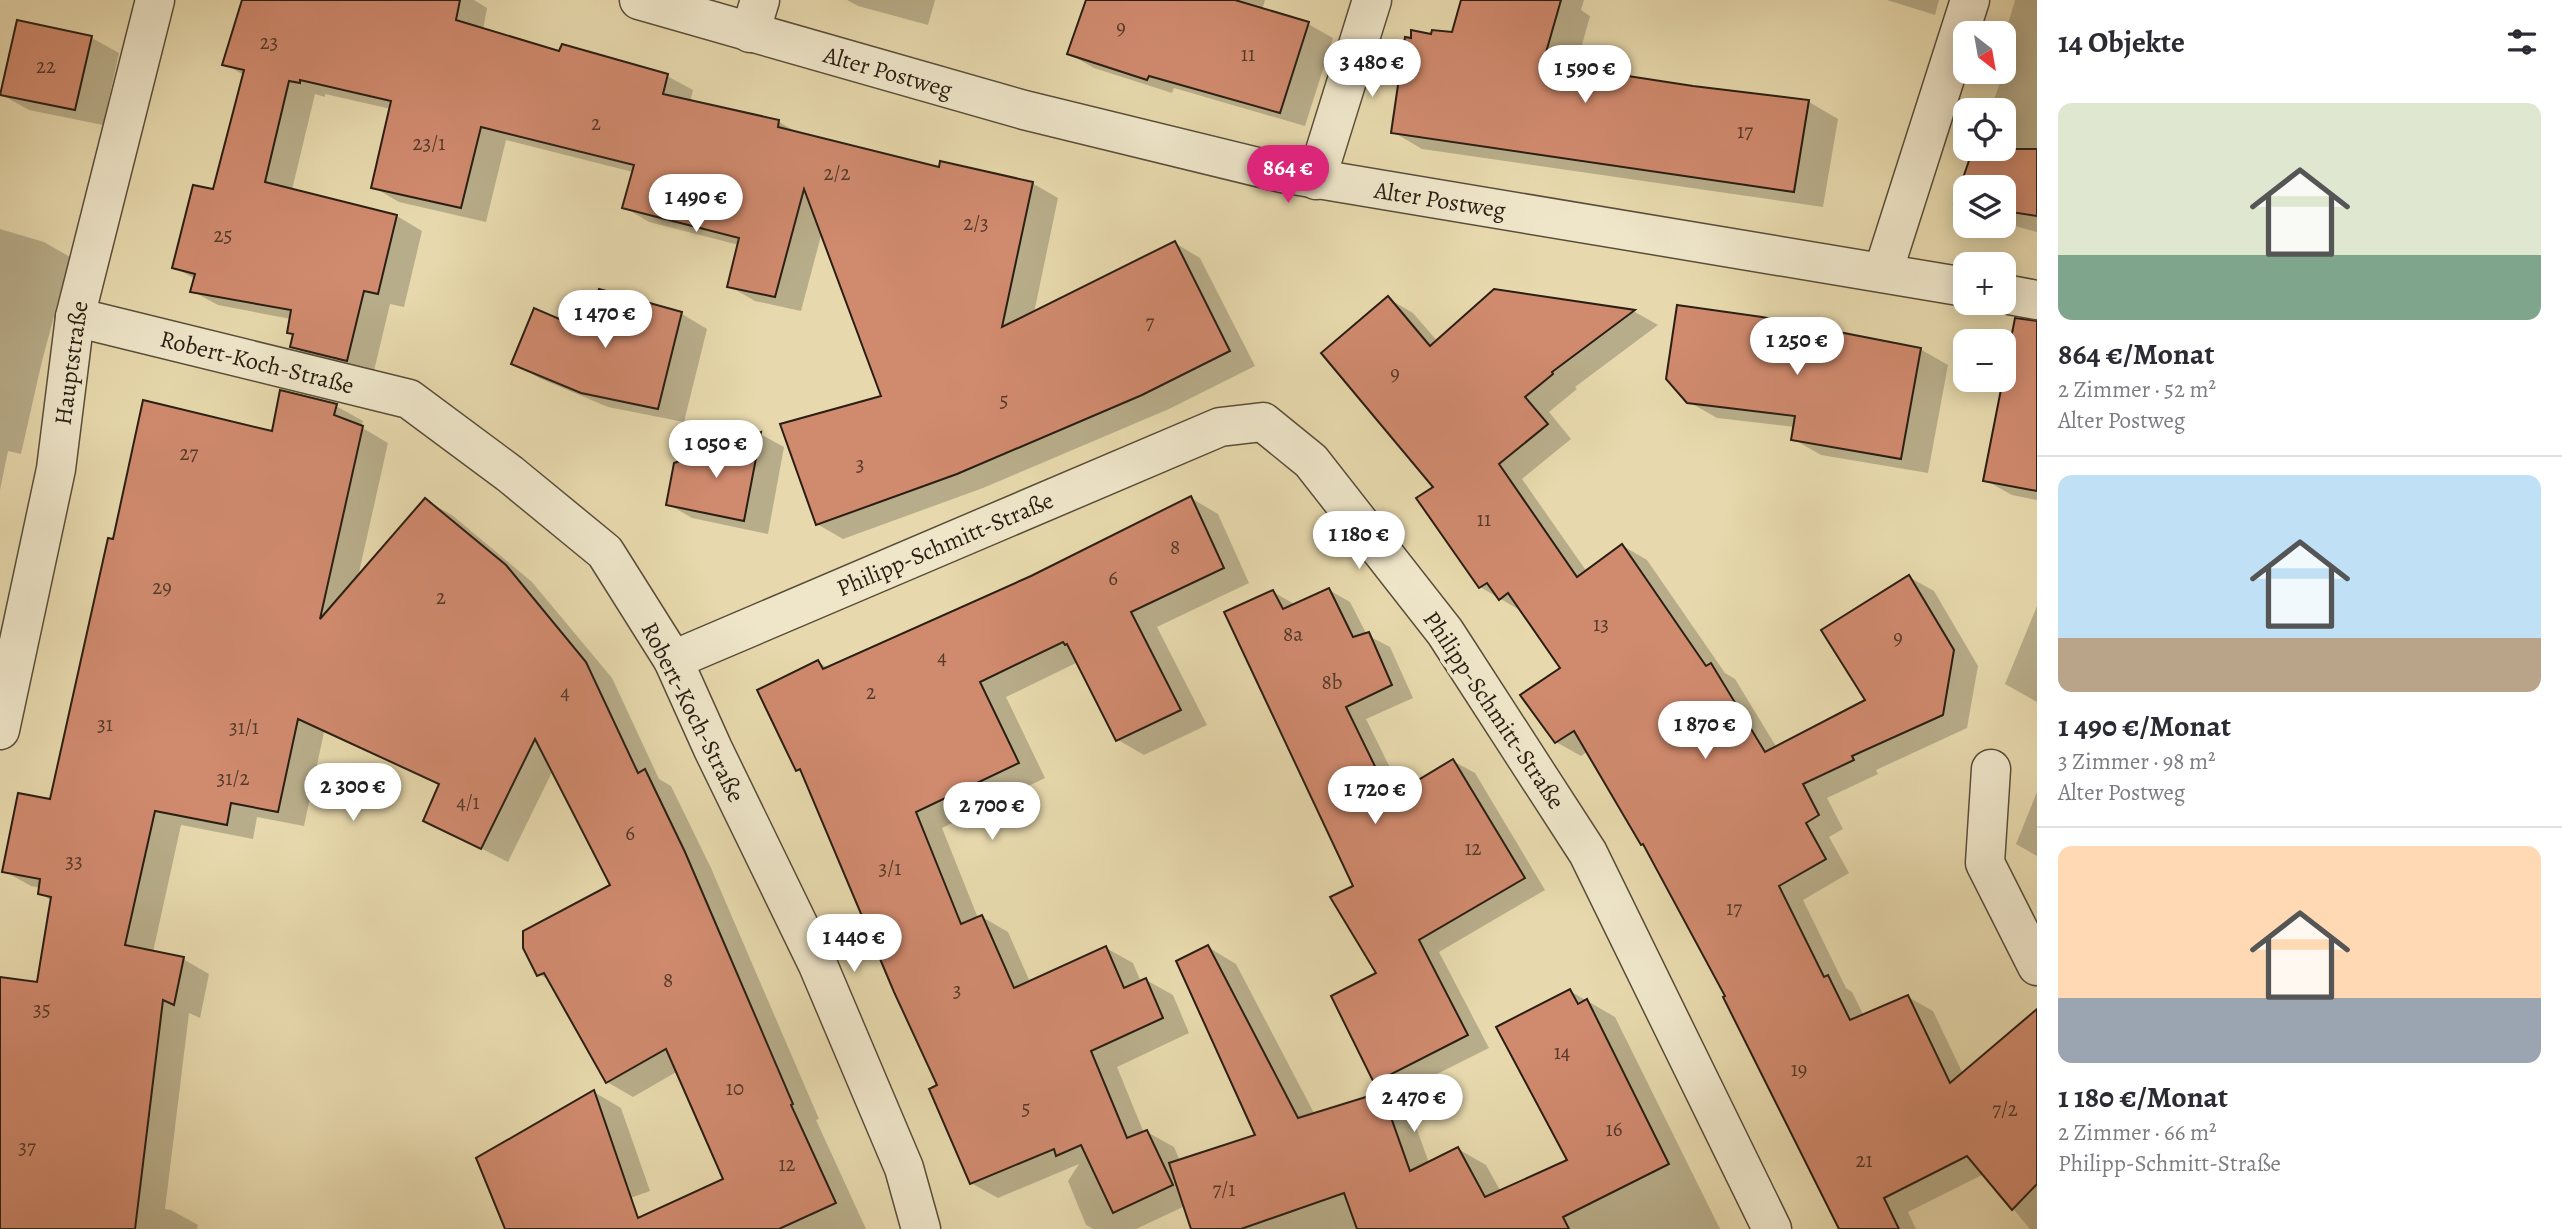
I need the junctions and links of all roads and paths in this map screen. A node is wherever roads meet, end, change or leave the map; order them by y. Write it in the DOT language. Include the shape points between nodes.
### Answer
graph roads {
  1 [pos="155,0"];
  2 [pos="639,0"];
  3 [pos="1372,0"];
  4 [pos="1970,0"];
  5 [pos="755,17"];
  6 [pos="1315,180"];
  7 [pos="1883,272"];
  8 [pos="1953,285"];
  9 [pos="2016,296"];
  10 [pos="2037,300"];
  11 [pos="75,317"];
  12 [pos="673,660"];
  13 [pos="0,730"];
  14 [pos="1991,769"];
  15 [pos="2037,966"];
  16 [pos="921,1229"];
  17 [pos="1772,1229"];
  1 -- 11 [label="street, Hauptstraße"];
  2 -- 5 [label="street, Alter Postweg"];
  3 -- 6 [label="street"];
  4 -- 7 [label="street"];
  5 -- 6 [label="street, Alter Postweg" via="1024,110"];
  6 -- 7 [label="street, Alter Postweg"];
  7 -- 8 [label="street, Alter Postweg"];
  9 -- 10 [label="street"];
  11 -- 12 [label="street, Robert-Koch-Straße" via="409,399 605,552"];
  11 -- 13 [label="street, Hauptstraße" via="56,470"];
  12 -- 16 [label="street, Robert-Koch-Straße" via="818,965 904,1168"];
  12 -- 17 [label="street, Philipp-Schmitt-Straße" via="1220,426 1263,422 1311,461 1446,632 1588,853"];
  14 -- 15 [label="street" via="1985,863"];
}
